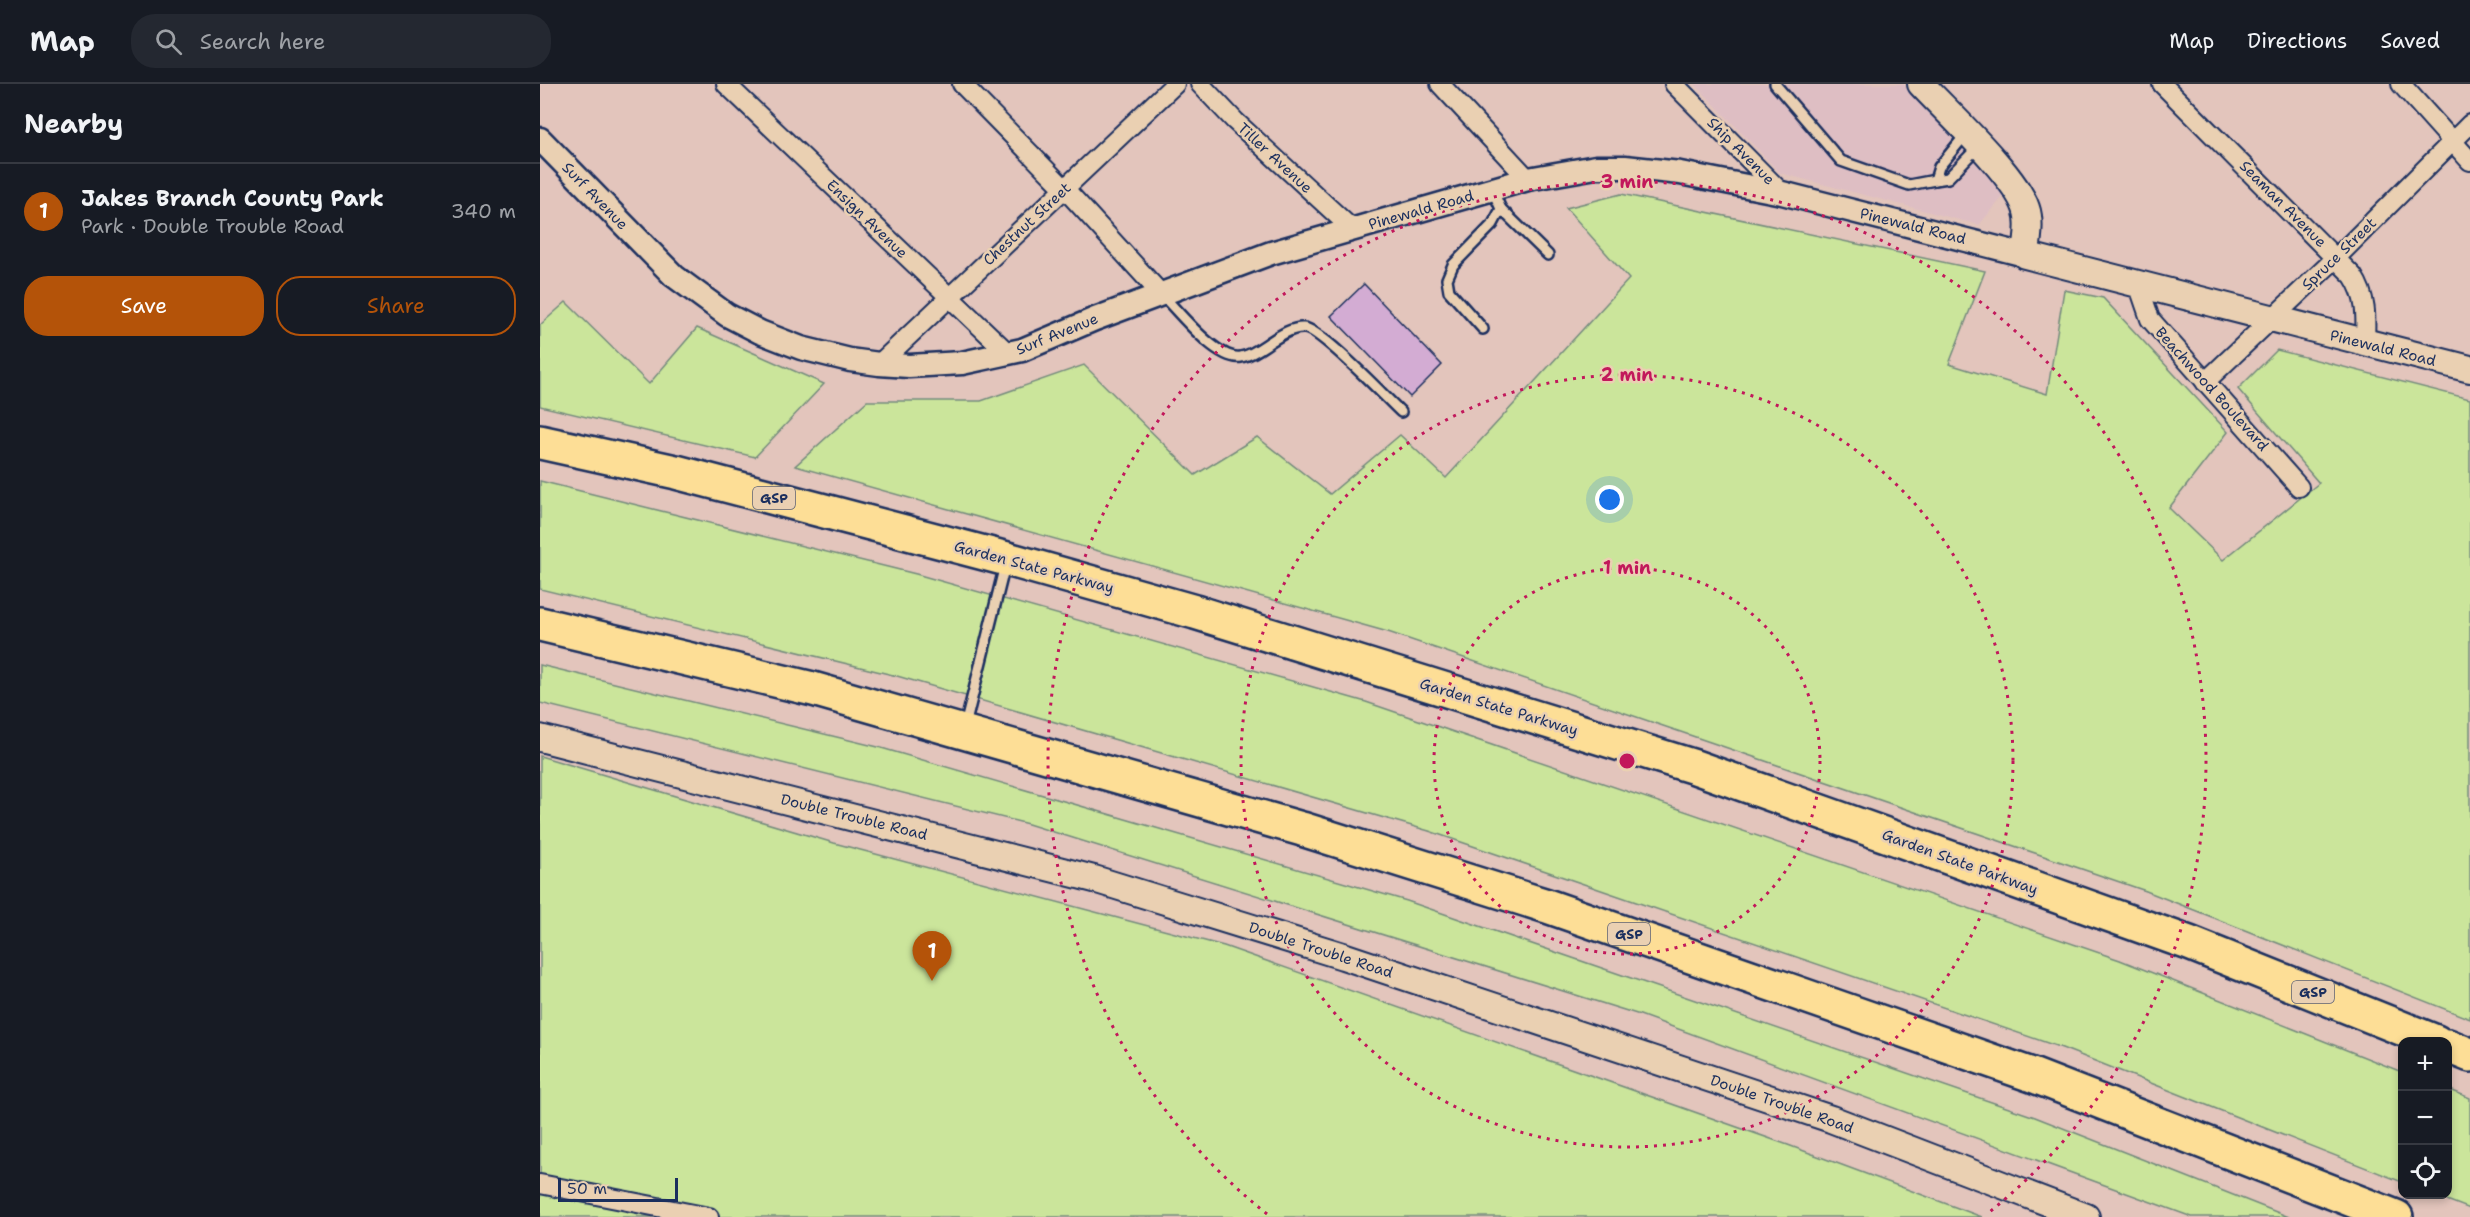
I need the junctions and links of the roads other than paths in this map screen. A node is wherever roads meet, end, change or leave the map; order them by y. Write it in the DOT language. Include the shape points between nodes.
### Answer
graph roads {
  1 [pos="726,84"];
  2 [pos="962,84"];
  3 [pos="1175,84"];
  4 [pos="1200,84"];
  5 [pos="1440,84"];
  6 [pos="1674,84"];
  7 [pos="1774,84"];
  8 [pos="1920,84"];
  9 [pos="2162,84"];
  10 [pos="2401,84"];
  11 [pos="2470,124"];
  12 [pos="540,139"];
  13 [pos="1973,140"];
  14 [pos="2453,141"];
  15 [pos="2470,161"];
  16 [pos="1528,179"];
  17 [pos="1935,180"];
  18 [pos="1065,189"];
  19 [pos="1782,193"];
  20 [pos="1496,199"];
  21 [pos="1352,230"];
  22 [pos="1548,255"];
  23 [pos="2025,255"];
  24 [pos="2336,258"];
  25 [pos="2138,284"];
  26 [pos="1161,294"];
  27 [pos="949,298"];
  28 [pos="2271,320"];
  29 [pos="1483,329"];
  30 [pos="2365,343"];
  31 [pos="1008,353"];
  32 [pos="879,364"];
  33 [pos="2470,369"];
  34 [pos="2205,382"];
  35 [pos="1401,412"];
  36 [pos="540,442"];
  37 [pos="2299,487"];
  38 [pos="1007,559"];
  39 [pos="540,624"];
  40 [pos="964,731"];
  41 [pos="540,738"];
  42 [pos="2426,1037"];
  43 [pos="2452,1048"];
  44 [pos="2470,1055"];
  45 [pos="540,1184"];
  46 [pos="709,1217"];
  47 [pos="2086,1217"];
  48 [pos="2396,1217"];
  1 -- 27 [label="street, Ensign Avenue"];
  2 -- 18 [label="street"];
  3 -- 18 [label="street, Chestnut Street"];
  4 -- 21 [label="street, Tiller Avenue"];
  5 -- 16 [label="street"];
  6 -- 19 [label="street, Ship Avenue"];
  7 -- 17 [label="lane" via="1841,161 1910,185"];
  8 -- 13 [label="main road"];
  9 -- 24 [label="street, Seaman Avenue"];
  10 -- 14 [label="street"];
  11 -- 14 [label="street, Spruce Street"];
  12 -- 32 [label="street, Surf Avenue" via="674,276 727,315 801,348"];
  13 -- 17 [label="lane" via="1939,167"];
  13 -- 17 [label="lane" via="1948,178"];
  13 -- 23 [label="main road" via="2010,181 2026,208"];
  14 -- 15 [label="street"];
  14 -- 24 [label="street, Spruce Street"];
  16 -- 19 [label="street, Pinewald Road" via="1596,167 1625,167 1680,173"];
  16 -- 20 [label="street, Pinewald Road"];
  18 -- 26 [label="street"];
  18 -- 27 [label="street, Chestnut Street"];
  19 -- 23 [label="street, Pinewald Road"];
  20 -- 21 [label="street, Pinewald Road"];
  20 -- 22 [label="lane"];
  20 -- 29 [label="lane" via="1493,224 1453,265 1447,279 1449,291"];
  21 -- 26 [label="street, Surf Avenue" via="1271,253"];
  23 -- 25 [label="main road, Pinewald Road"];
  24 -- 28 [label="street, Spruce Street"];
  24 -- 30 [label="street, Seaman Avenue" via="2361,288 2366,310"];
  25 -- 28 [label="main road, Pinewald Road"];
  25 -- 34 [label="street, Beachwood Boulevard" via="2150,319"];
  26 -- 31 [label="street, Surf Avenue"];
  26 -- 35 [label="lane" via="1227,354 1240,357 1290,330 1304,328 1321,337"];
  27 -- 31 [label="street, Ensign Avenue"];
  27 -- 32 [label="street, Chestnut Street"];
  28 -- 30 [label="main road, Pinewald Road"];
  28 -- 34 [label="street, Spruce Street"];
  30 -- 33 [label="main road, Pinewald Road"];
  31 -- 32 [label="street, Surf Avenue" via="962,363"];
  34 -- 37 [label="street, Beachwood Boulevard"];
  36 -- 38 [label="highway, Garden State Parkway / GSP" via="676,472"];
  38 -- 40 [label="lane"];
  38 -- 42 [label="highway, Garden State Parkway / GSP" via="1195,612 1695,767 2189,943"];
  39 -- 40 [label="highway, GSP" via="813,689"];
  40 -- 48 [label="highway, GSP" via="1302,828 1547,906 2032,1075"];
  41 -- 47 [label="main road, Double Trouble Road" via="1094,879 1343,956 1831,1119"];
  43 -- 44 [label="highway"];
  45 -- 46 [label="street"];
}
